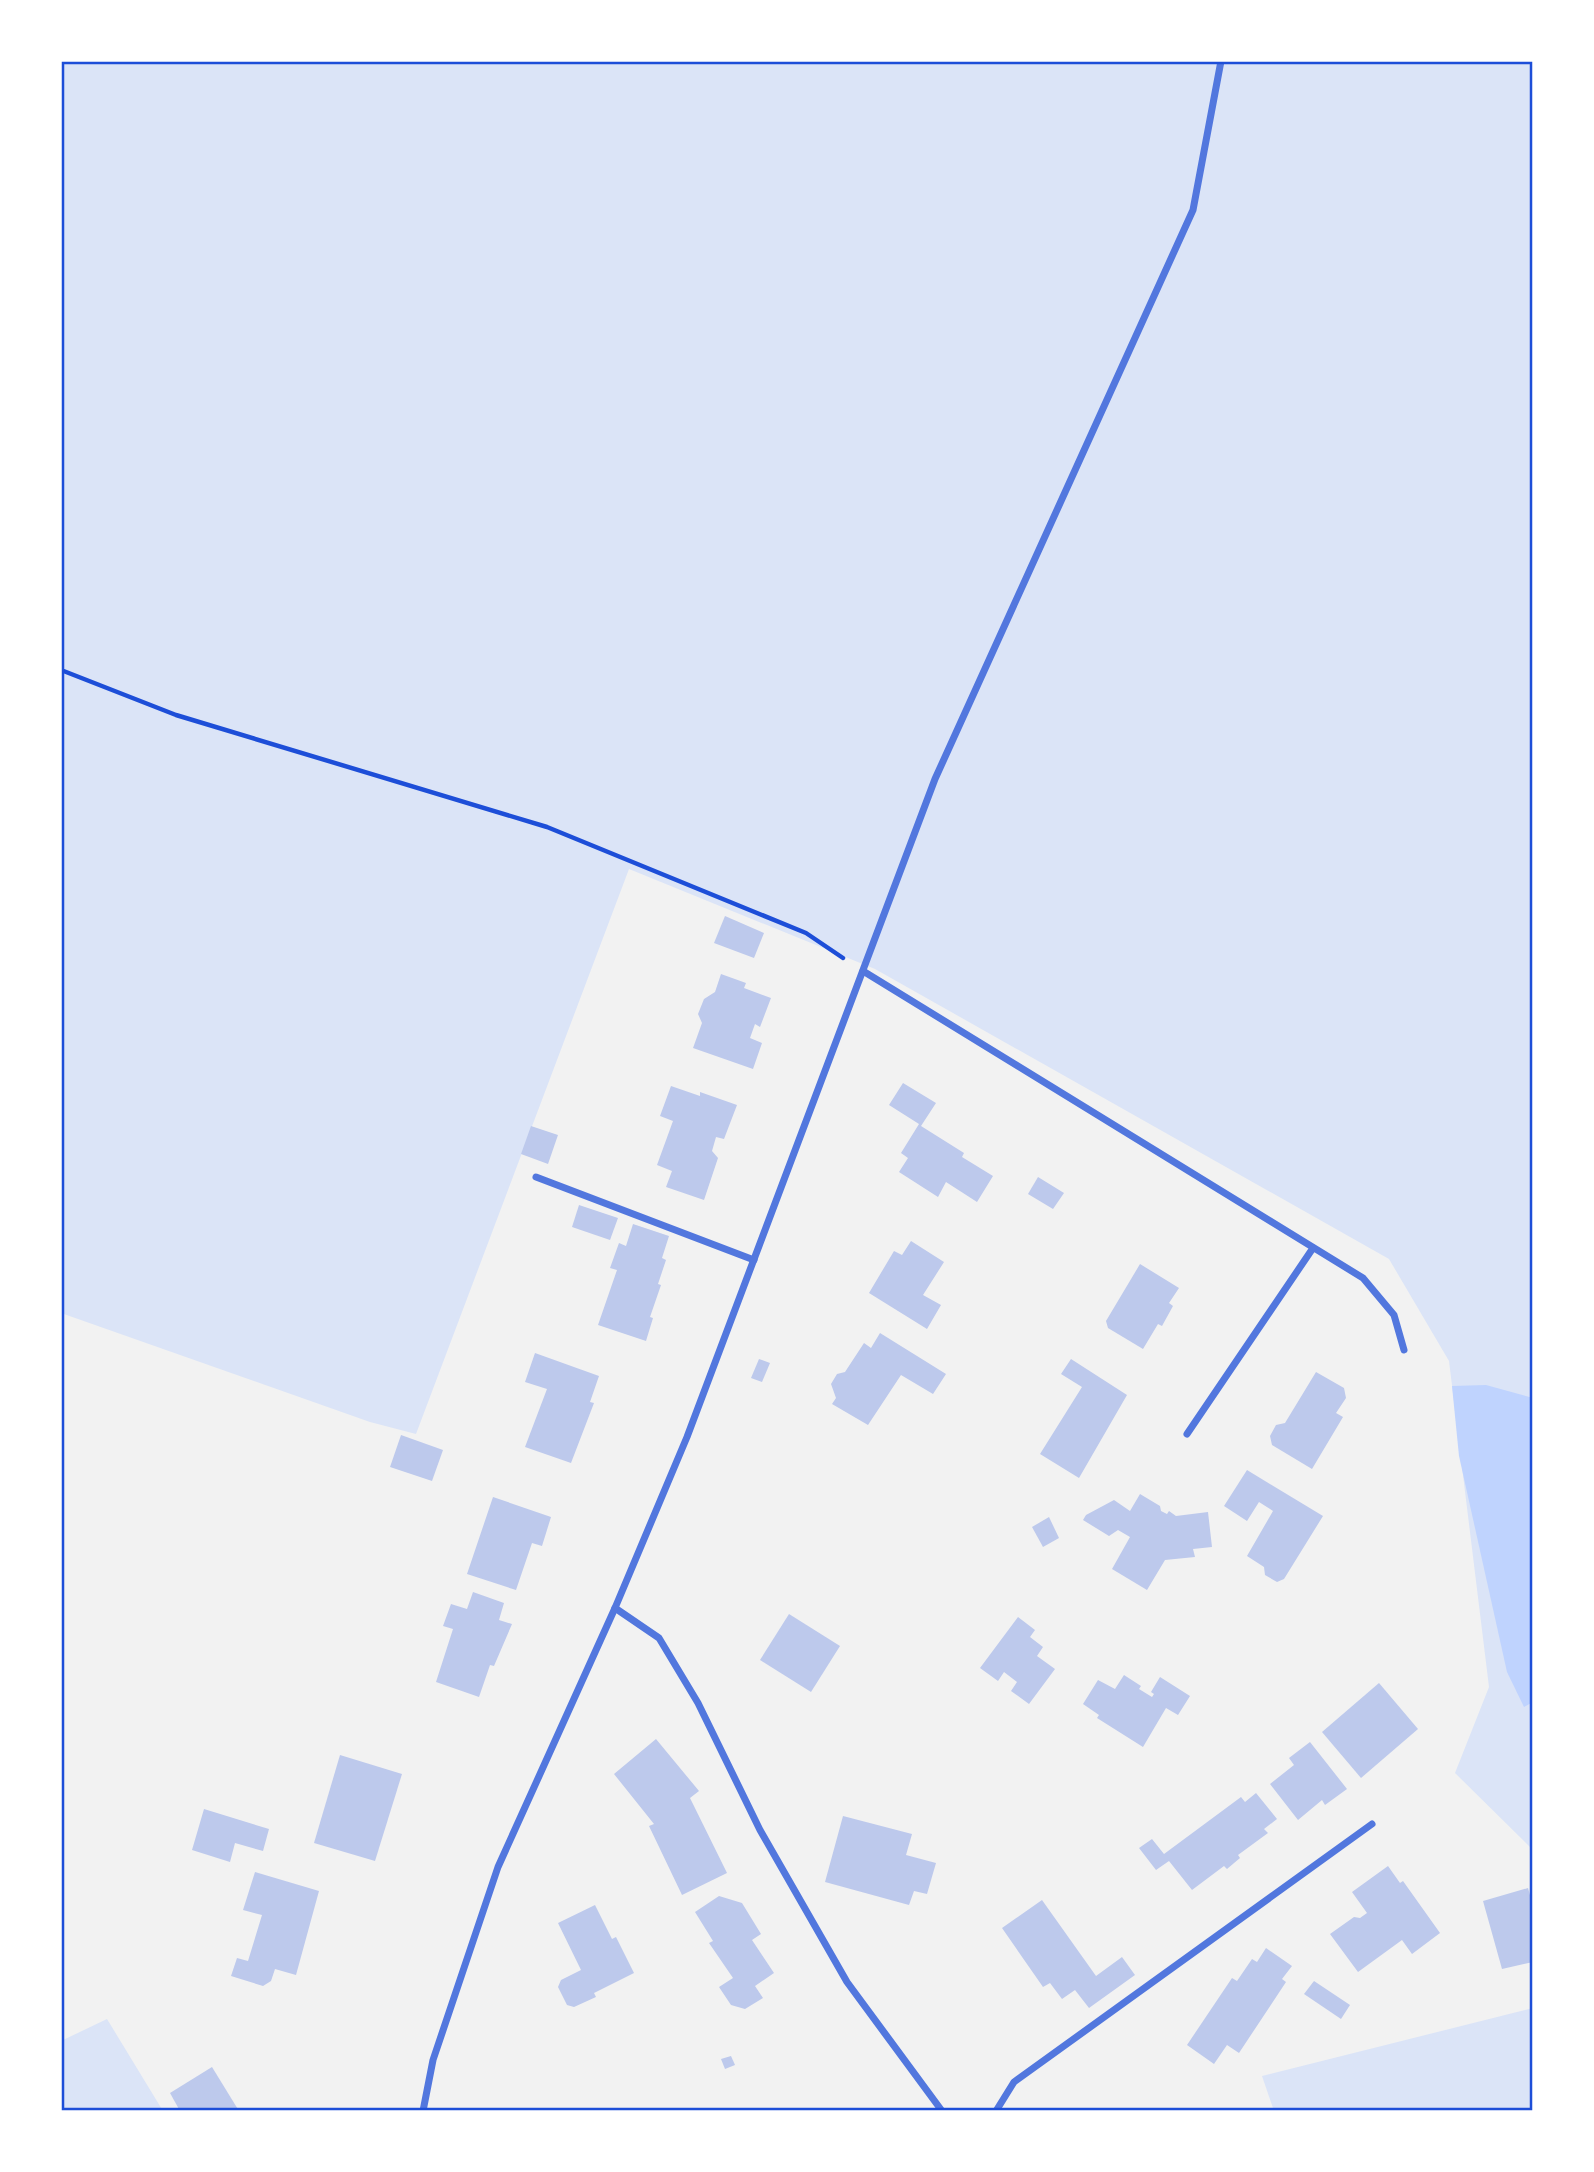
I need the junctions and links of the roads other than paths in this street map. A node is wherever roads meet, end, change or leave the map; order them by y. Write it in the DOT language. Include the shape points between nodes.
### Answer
graph roads {
  1 [pos="1221,61"];
  2 [pos="863,971"];
  3 [pos="536,1177"];
  4 [pos="1313,1248"];
  5 [pos="754,1260"];
  6 [pos="1404,1350"];
  7 [pos="1187,1434"];
  8 [pos="615,1608"];
  9 [pos="1372,1824"];
  10 [pos="423,2111"];
  11 [pos="942,2111"];
  12 [pos="996,2111"];
  1 -- 2 [label="street" via="1193,210 935,779"];
  2 -- 4 [label="street"];
  2 -- 5 [label="street"];
  3 -- 5 [label="street"];
  4 -- 6 [label="street" via="1363,1278 1394,1315"];
  4 -- 7 [label="street"];
  5 -- 8 [label="street"];
  8 -- 10 [label="street" via="498,1867 433,2060"];
  8 -- 11 [label="street" via="659,1638 847,1982"];
  9 -- 12 [label="street" via="1014,2082"];
}
